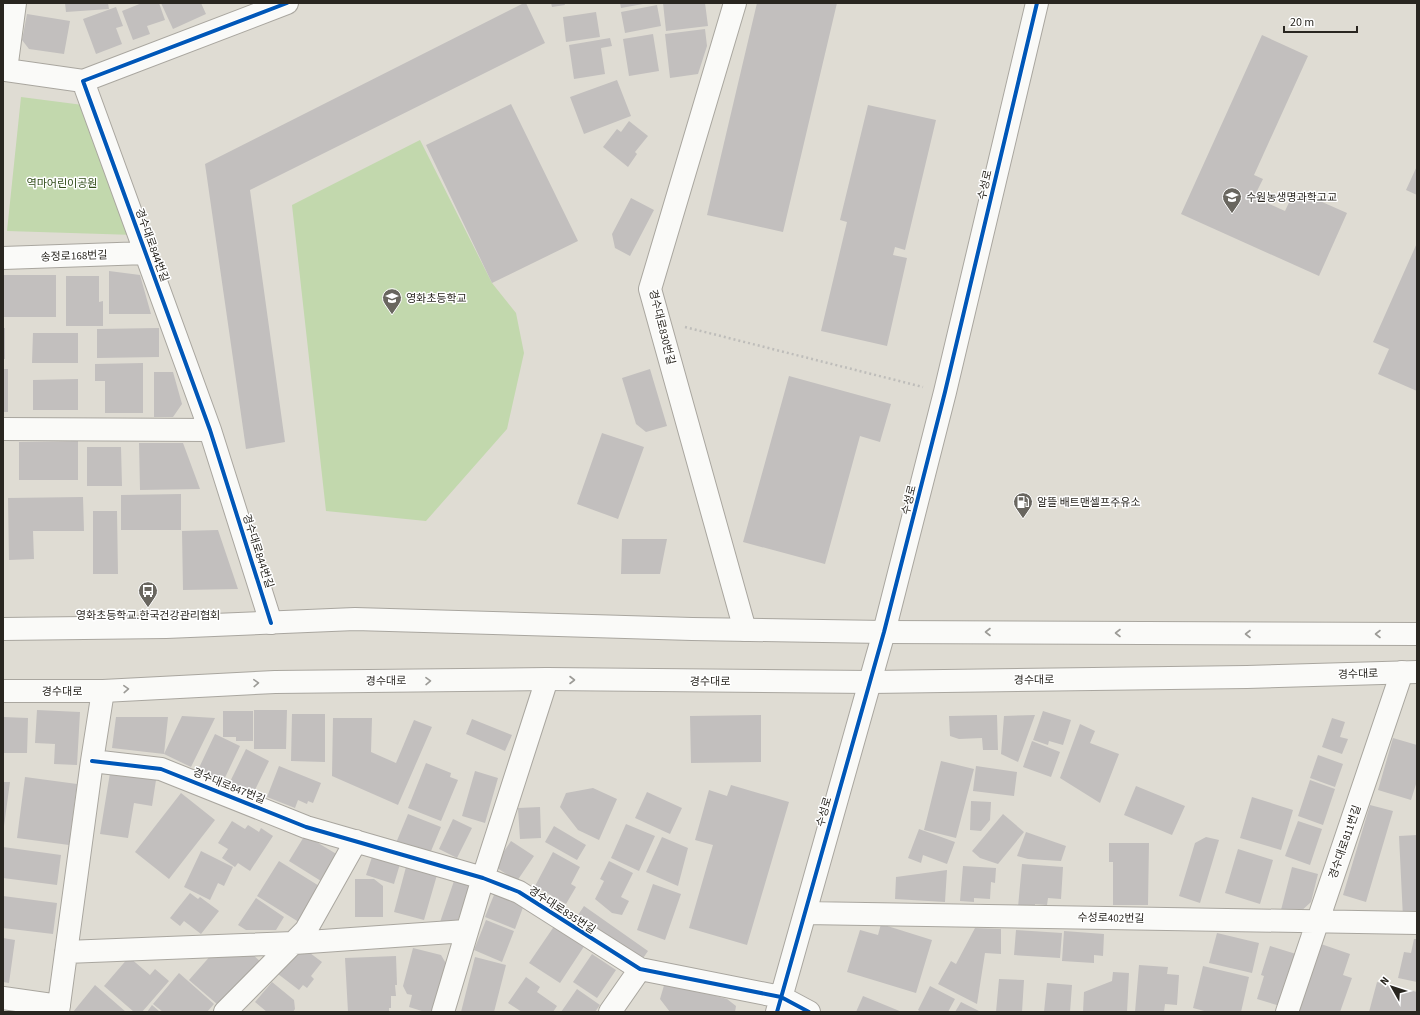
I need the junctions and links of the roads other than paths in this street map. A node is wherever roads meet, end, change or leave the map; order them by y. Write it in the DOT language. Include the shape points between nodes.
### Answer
graph roads {
  1 [pos="15,3"];
  2 [pos="287,3"];
  3 [pos="736,3"];
  4 [pos="1037,3"];
  5 [pos="4,77"];
  6 [pos="83,80"];
  7 [pos="146,253"];
  8 [pos="3,258"];
  9 [pos="3,429"];
  10 [pos="210,430"];
  11 [pos="271,623"];
  12 [pos="3,629"];
  13 [pos="745,630"];
  14 [pos="884,632"];
  15 [pos="1417,634"];
  16 [pos="1409,672"];
  17 [pos="547,679"];
  18 [pos="871,682"];
  19 [pos="104,690"];
  20 [pos="3,691"];
  21 [pos="92,761"];
  22 [pos="356,841"];
  23 [pos="483,878"];
  24 [pos="805,913"];
  25 [pos="1318,921"];
  26 [pos="1417,923"];
  27 [pos="466,931"];
  28 [pos="294,942"];
  29 [pos="66,952"];
  30 [pos="640,969"];
  31 [pos="3,998"];
  32 [pos="779,1005"];
  33 [pos="58,1009"];
  34 [pos="225,1012"];
  35 [pos="443,1012"];
  36 [pos="610,1012"];
  37 [pos="809,1012"];
  38 [pos="1287,1012"];
  1 -- 5 [label="street"];
  2 -- 6 [label="street"];
  3 -- 13 [label="street, 경수대로830번길" via="650,289"];
  4 -- 14 [label="street, 수성로" via="945,392"];
  5 -- 6 [label="street"];
  6 -- 7 [label="street, 경수대로844번길"];
  7 -- 8 [label="street, 송정로168번길"];
  7 -- 10 [label="street, 경수대로844번길"];
  9 -- 10 [label="street"];
  10 -- 11 [label="street, 경수대로844번길"];
  11 -- 12 [label="street"];
  11 -- 13 [label="street" via="355,619"];
  13 -- 14 [label="street"];
  15 -- 14 [label="street, one-way"];
  14 -- 18 [label="street, 수성로"];
  16 -- 18 [label="street, 경수대로"];
  16 -- 25 [label="street, 경수대로811번길"];
  17 -- 18 [label="street, 경수대로, one-way"];
  19 -- 17 [label="street, 경수대로, one-way" via="275,682"];
  17 -- 23 [label="street"];
  18 -- 24 [label="street, 수성로"];
  19 -- 20 [label="street, 경수대로"];
  19 -- 21 [label="street"];
  21 -- 22 [label="street, 경수대로847번길" via="161,769 306,827"];
  21 -- 29 [label="street"];
  22 -- 23 [label="street, 경수대로835번길"];
  22 -- 28 [label="street" via="306,930"];
  23 -- 27 [label="street"];
  23 -- 30 [label="street, 경수대로835번길" via="519,892"];
  24 -- 25 [label="street, 수성로402번길"];
  24 -- 32 [label="street, 수성로"];
  25 -- 26 [label="street, 수성로402번길"];
  25 -- 38 [label="street, 경수대로811번길"];
  27 -- 28 [label="street"];
  27 -- 35 [label="street"];
  28 -- 29 [label="street"];
  28 -- 34 [label="street"];
  29 -- 33 [label="street"];
  30 -- 32 [label="street"];
  30 -- 36 [label="street"];
  31 -- 33 [label="street"];
  32 -- 37 [label="street"];
}
